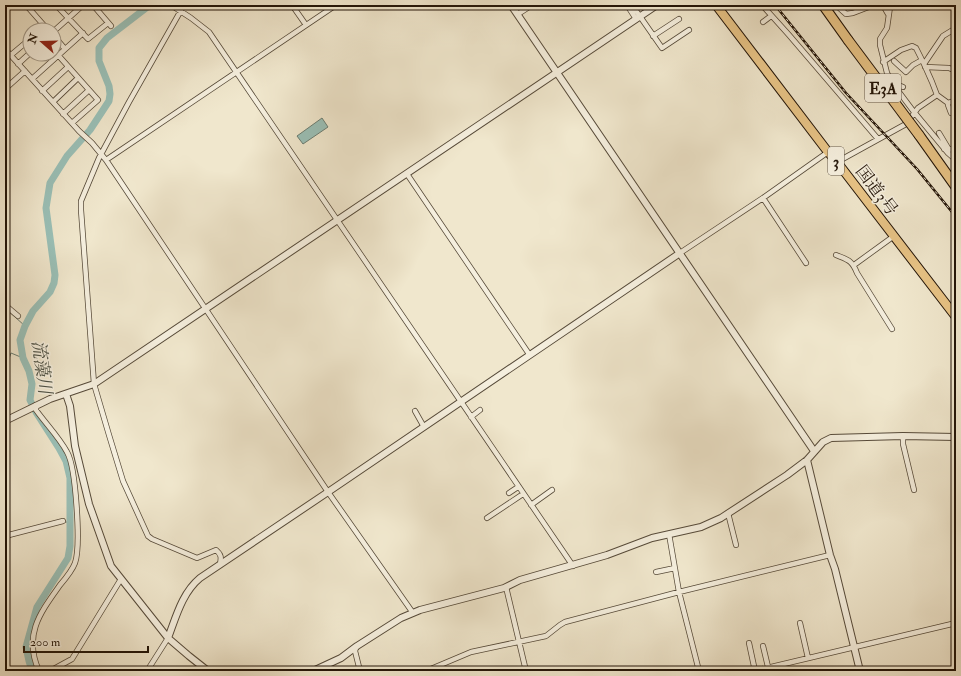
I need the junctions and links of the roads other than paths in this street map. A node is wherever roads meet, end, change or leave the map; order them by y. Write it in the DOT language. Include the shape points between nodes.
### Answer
graph roads {
  1 [pos="26,5"];
  2 [pos="56,5"];
  3 [pos="83,5"];
  4 [pos="93,5"];
  5 [pos="171,5"];
  6 [pos="184,5"];
  7 [pos="292,5"];
  8 [pos="336,5"];
  9 [pos="511,5"];
  10 [pos="532,5"];
  11 [pos="627,5"];
  12 [pos="632,5"];
  13 [pos="657,5"];
  14 [pos="716,5"];
  15 [pos="762,5"];
  16 [pos="823,5"];
  17 [pos="826,5"];
  18 [pos="836,5"];
  19 [pos="853,5"];
  20 [pos="860,5"];
  21 [pos="874,5"];
  22 [pos="882,5"];
  23 [pos="889,5"];
  24 [pos="181,12"];
  25 [pos="518,14"];
  26 [pos="888,14"];
  27 [pos="771,16"];
  28 [pos="68,18"];
  29 [pos="638,18"];
  30 [pos="679,20"];
  31 [pos="41,22"];
  32 [pos="763,22"];
  33 [pos="62,24"];
  34 [pos="306,25"];
  35 [pos="956,28"];
  36 [pos="689,30"];
  37 [pos="83,34"];
  38 [pos="653,36"];
  39 [pos="849,39"];
  40 [pos="62,45"];
  41 [pos="22,46"];
  42 [pos="5,49"];
  43 [pos="66,49"];
  44 [pos="62,52"];
  45 [pos="11,55"];
  46 [pos="22,60"];
  47 [pos="62,60"];
  48 [pos="894,61"];
  49 [pos="50,62"];
  50 [pos="883,62"];
  51 [pos="924,63"];
  52 [pos="18,64"];
  53 [pos="68,67"];
  54 [pos="25,71"];
  55 [pos="237,71"];
  56 [pos="956,71"];
  57 [pos="557,72"];
  58 [pos="78,78"];
  59 [pos="32,79"];
  60 [pos="891,82"];
  61 [pos="928,85"];
  62 [pos="934,85"];
  63 [pos="904,87"];
  64 [pos="5,89"];
  65 [pos="42,90"];
  66 [pos="89,90"];
  67 [pos="936,95"];
  68 [pos="956,100"];
  69 [pos="53,102"];
  70 [pos="948,103"];
  71 [pos="914,112"];
  72 [pos="951,113"];
  73 [pos="63,114"];
  74 [pos="72,124"];
  75 [pos="939,133"];
  76 [pos="920,134"];
  77 [pos="878,139"];
  78 [pos="946,148"];
  79 [pos="828,152"];
  80 [pos="956,152"];
  81 [pos="101,154"];
  82 [pos="106,160"];
  83 [pos="956,160"];
  84 [pos="837,162"];
  85 [pos="407,174"];
  86 [pos="956,176"];
  87 [pos="956,187"];
  88 [pos="763,198"];
  89 [pos="338,221"];
  90 [pos="894,236"];
  91 [pos="680,252"];
  92 [pos="836,255"];
  93 [pos="806,264"];
  94 [pos="854,264"];
  95 [pos="5,305"];
  96 [pos="206,309"];
  97 [pos="18,316"];
  98 [pos="956,317"];
  99 [pos="892,329"];
  100 [pos="529,354"];
  101 [pos="94,384"];
  102 [pos="66,394"];
  103 [pos="460,402"];
  104 [pos="35,406"];
  105 [pos="480,410"];
  106 [pos="415,411"];
  107 [pos="471,417"];
  108 [pos="5,419"];
  109 [pos="424,427"];
  110 [pos="903,436"];
  111 [pos="956,437"];
  112 [pos="814,451"];
  113 [pos="807,460"];
  114 [pos="518,487"];
  115 [pos="552,490"];
  116 [pos="914,490"];
  117 [pos="328,492"];
  118 [pos="509,493"];
  119 [pos="523,494"];
  120 [pos="531,505"];
  121 [pos="728,513"];
  122 [pos="487,518"];
  123 [pos="63,521"];
  124 [pos="669,534"];
  125 [pos="5,536"];
  126 [pos="736,545"];
  127 [pos="830,555"];
  128 [pos="220,565"];
  129 [pos="573,566"];
  130 [pos="675,568"];
  131 [pos="656,572"];
  132 [pos="121,579"];
  133 [pos="506,587"];
  134 [pos="679,592"];
  135 [pos="412,613"];
  136 [pos="800,622"];
  137 [pos="956,623"];
  138 [pos="168,638"];
  139 [pos="519,642"];
  140 [pos="749,643"];
  141 [pos="357,646"];
  142 [pos="763,646"];
  143 [pos="854,647"];
  144 [pos="808,658"];
  145 [pos="438,668"];
  146 [pos="769,669"];
  147 [pos="39,671"];
  148 [pos="50,671"];
  149 [pos="147,671"];
  150 [pos="208,671"];
  151 [pos="313,671"];
  152 [pos="360,671"];
  153 [pos="426,671"];
  154 [pos="526,671"];
  155 [pos="699,671"];
  156 [pos="754,671"];
  157 [pos="860,671"];
  1 -- 31 [label="street"];
  2 -- 28 [label="street"];
  3 -- 28 [label="street"];
  4 -- 37 [label="street" via="110,24 88,39"];
  5 -- 24 [label="street"];
  6 -- 24 [label="street"];
  7 -- 34 [label="street"];
  8 -- 34 [label="street"];
  9 -- 25 [label="street"];
  10 -- 25 [label="street"];
  11 -- 29 [label="street"];
  12 -- 29 [label="street"];
  13 -- 29 [label="street"];
  14 -- 79 [label="highway, 国道3号 / 3"];
  15 -- 27 [label="street"];
  16 -- 39 [label="highway, E3A"];
  17 -- 39 [label="highway, E3A"];
  18 -- 21 [label="street" via="846,14"];
  19 -- 20 [label="street"];
  22 -- 26 [label="street"];
  23 -- 26 [label="street"];
  24 -- 55 [label="street" via="209,32"];
  24 -- 81 [label="street"];
  25 -- 57 [label="street"];
  26 -- 50 [label="street" via="887,28 880,39"];
  27 -- 32 [label="street"];
  27 -- 77 [label="street"];
  28 -- 33 [label="street"];
  28 -- 37 [label="street"];
  29 -- 38 [label="street"];
  29 -- 57 [label="street"];
  30 -- 38 [label="street"];
  34 -- 55 [label="street"];
  35 -- 51 [label="street" via="943,36"];
  36 -- 38 [label="street" via="662,48"];
  37 -- 43 [label="street"];
  39 -- 76 [label="highway, E3A, bridge"];
  40 -- 43 [label="street"];
  41 -- 45 [label="street"];
  42 -- 45 [label="street"];
  43 -- 44 [label="street"];
  45 -- 52 [label="street"];
  46 -- 52 [label="street"];
  47 -- 53 [label="street"];
  48 -- 51 [label="street" via="906,72 913,65"];
  49 -- 59 [label="street"];
  50 -- 51 [label="street" via="912,46 916,48"];
  50 -- 60 [label="street" via="884,71"];
  51 -- 56 [label="street"];
  51 -- 62 [label="street"];
  52 -- 54 [label="street"];
  53 -- 58 [label="street"];
  53 -- 65 [label="street"];
  54 -- 59 [label="street"];
  54 -- 64 [label="street"];
  55 -- 82 [label="street"];
  55 -- 89 [label="street"];
  57 -- 85 [label="street"];
  57 -- 91 [label="street"];
  58 -- 66 [label="street"];
  58 -- 69 [label="street"];
  59 -- 65 [label="street"];
  60 -- 63 [label="street"];
  60 -- 71 [label="street"];
  61 -- 62 [label="street"];
  62 -- 67 [label="street"];
  65 -- 69 [label="street"];
  66 -- 73 [label="street"];
  66 -- 74 [label="street" via="98,100"];
  67 -- 70 [label="street"];
  67 -- 71 [label="street"];
  68 -- 70 [label="street"];
  69 -- 73 [label="street"];
  70 -- 72 [label="street"];
  71 -- 77 [label="street" via="906,124"];
  71 -- 78 [label="street"];
  73 -- 74 [label="street"];
  74 -- 81 [label="street"];
  75 -- 78 [label="street"];
  76 -- 86 [label="highway, E3A"];
  76 -- 87 [label="highway, E3A"];
  77 -- 84 [label="street"];
  78 -- 80 [label="street"];
  78 -- 83 [label="street"];
  79 -- 84 [label="highway, 国道3号 / 3"];
  79 -- 88 [label="street"];
  81 -- 82 [label="street"];
  81 -- 101 [label="street" via="81,201"];
  82 -- 96 [label="street"];
  84 -- 90 [label="highway, 国道3号 / 3"];
  85 -- 89 [label="street"];
  85 -- 100 [label="street"];
  88 -- 91 [label="street"];
  88 -- 93 [label="street"];
  89 -- 96 [label="street"];
  89 -- 103 [label="street"];
  90 -- 94 [label="street"];
  90 -- 98 [label="highway, 国道3号 / 3"];
  91 -- 100 [label="street"];
  91 -- 112 [label="street"];
  92 -- 94 [label="street"];
  94 -- 99 [label="street" via="857,274"];
  95 -- 97 [label="street"];
  96 -- 101 [label="street"];
  96 -- 117 [label="street"];
  100 -- 103 [label="street"];
  101 -- 102 [label="street"];
  101 -- 128 [label="street" via="123,481 148,536 152,540 197,558 216,550 220,553"];
  102 -- 104 [label="street"];
  102 -- 132 [label="street" via="89,504 112,568"];
  103 -- 107 [label="street"];
  103 -- 109 [label="street"];
  104 -- 108 [label="street"];
  104 -- 147 [label="street" via="70,459 78,542 74,567 40,614 35,626 33,650"];
  105 -- 107 [label="street"];
  106 -- 109 [label="street"];
  107 -- 114 [label="street"];
  109 -- 117 [label="street"];
  110 -- 111 [label="street"];
  110 -- 112 [label="street" via="830,438"];
  110 -- 116 [label="street"];
  112 -- 113 [label="street"];
  113 -- 121 [label="street"];
  113 -- 127 [label="street"];
  114 -- 118 [label="street"];
  114 -- 119 [label="street"];
  115 -- 120 [label="street"];
  117 -- 128 [label="street"];
  117 -- 135 [label="street"];
  119 -- 120 [label="street"];
  119 -- 122 [label="street"];
  120 -- 129 [label="street"];
  121 -- 124 [label="street" via="701,527"];
  121 -- 126 [label="street"];
  123 -- 125 [label="street"];
  124 -- 129 [label="street"];
  124 -- 130 [label="street"];
  127 -- 134 [label="street"];
  127 -- 143 [label="street"];
  128 -- 138 [label="street" via="191,585"];
  129 -- 133 [label="street" via="520,580"];
  130 -- 131 [label="street"];
  130 -- 134 [label="street"];
  132 -- 138 [label="street"];
  132 -- 148 [label="street" via="72,659"];
  133 -- 135 [label="street"];
  133 -- 139 [label="street"];
  134 -- 139 [label="street" via="565,622 546,636"];
  134 -- 155 [label="street"];
  135 -- 141 [label="street"];
  136 -- 144 [label="street"];
  137 -- 143 [label="street"];
  138 -- 149 [label="street"];
  138 -- 150 [label="street"];
  139 -- 145 [label="street" via="471,652"];
  139 -- 154 [label="street"];
  140 -- 156 [label="street"];
  141 -- 151 [label="street" via="341,658"];
  141 -- 152 [label="street" via="355,652"];
  142 -- 146 [label="street"];
  143 -- 144 [label="street"];
  143 -- 157 [label="street"];
  144 -- 146 [label="street"];
  145 -- 153 [label="street"];
  146 -- 156 [label="street"];
}
